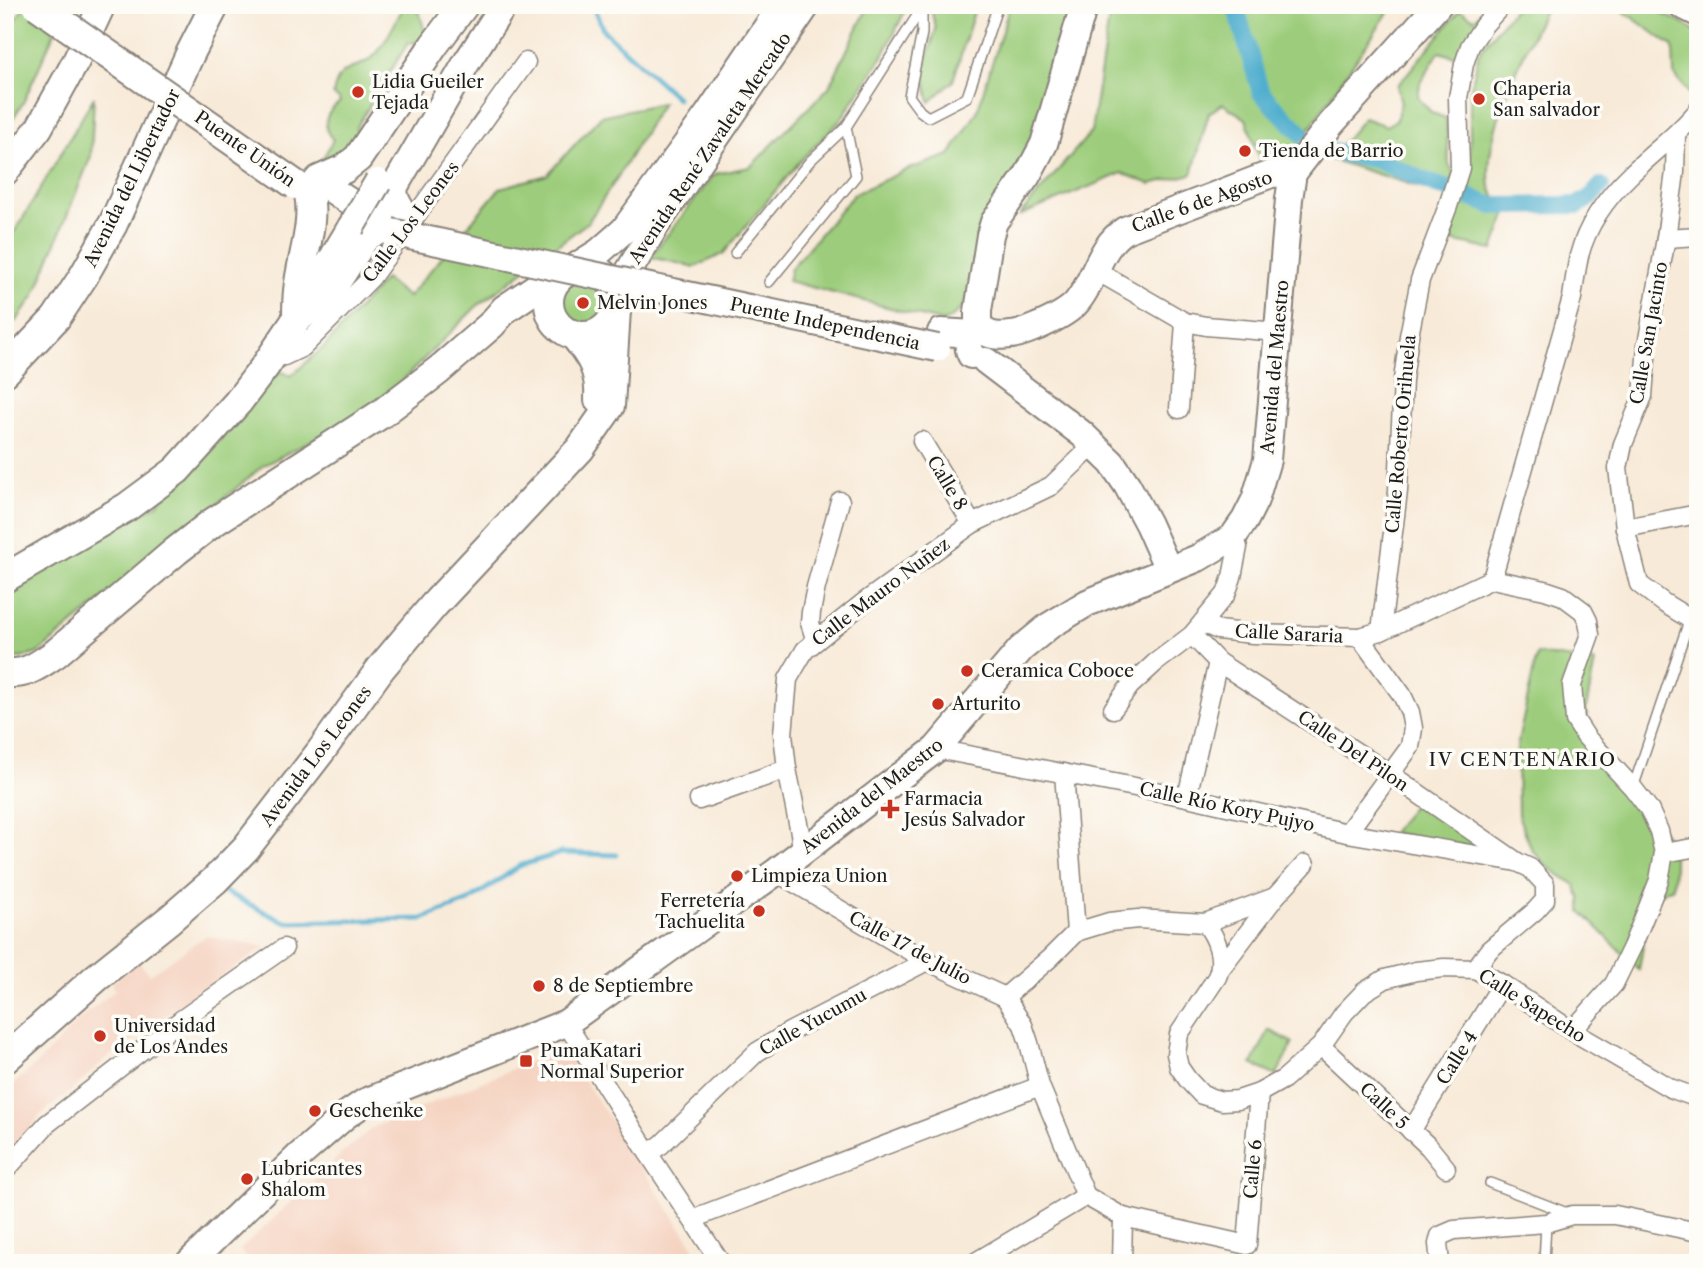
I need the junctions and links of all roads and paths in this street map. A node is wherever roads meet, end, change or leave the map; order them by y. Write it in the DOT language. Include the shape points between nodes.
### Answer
graph roads {
  1 [pos="37,5"];
  2 [pos="67,5"];
  3 [pos="102,5"];
  4 [pos="215,5"];
  5 [pos="464,5"];
  6 [pos="490,5"];
  7 [pos="504,5"];
  8 [pos="782,5"];
  9 [pos="807,5"];
  10 [pos="998,5"];
  11 [pos="1084,5"];
  12 [pos="1437,5"];
  13 [pos="1502,5"];
  14 [pos="1682,5"];
  15 [pos="922,7"];
  16 [pos="1698,13"];
  17 [pos="526,62"];
  18 [pos="1698,110"];
  19 [pos="846,127"];
  20 [pos="1676,134"];
  21 [pos="5,172"];
  22 [pos="1293,173"];
  23 [pos="307,182"];
  24 [pos="393,227"];
  25 [pos="1698,236"];
  26 [pos="1666,238"];
  27 [pos="735,253"];
  28 [pos="1095,270"];
  29 [pos="564,275"];
  30 [pos="769,282"];
  31 [pos="616,301"];
  32 [pos="297,318"];
  33 [pos="1185,322"];
  34 [pos="491,325"];
  35 [pos="564,328"];
  36 [pos="1278,332"];
  37 [pos="980,344"];
  38 [pos="275,351"];
  39 [pos="5,372"];
  40 [pos="1179,409"];
  41 [pos="598,424"];
  42 [pos="922,441"];
  43 [pos="1094,445"];
  44 [pos="840,500"];
  45 [pos="1698,514"];
  46 [pos="972,524"];
  47 [pos="1625,528"];
  48 [pos="1233,537"];
  49 [pos="1168,569"];
  50 [pos="5,578"];
  51 [pos="1492,579"];
  52 [pos="1694,621"];
  53 [pos="1197,629"];
  54 [pos="1381,631"];
  55 [pos="1360,636"];
  56 [pos="816,641"];
  57 [pos="1218,662"];
  58 [pos="5,672"];
  59 [pos="1114,709"];
  60 [pos="936,749"];
  61 [pos="787,769"];
  62 [pos="1064,773"];
  63 [pos="1390,774"];
  64 [pos="1633,788"];
  65 [pos="1187,797"];
  66 [pos="699,800"];
  67 [pos="1348,833"];
  68 [pos="1698,847"];
  69 [pos="802,850"];
  70 [pos="1664,853"];
  71 [pos="1517,862"];
  72 [pos="1305,864"];
  73 [pos="776,872"];
  74 [pos="1275,897"];
  75 [pos="1205,923"];
  76 [pos="1076,932"];
  77 [pos="284,948"];
  78 [pos="926,961"];
  79 [pos="1221,968"];
  80 [pos="1475,969"];
  81 [pos="1502,984"];
  82 [pos="1005,997"];
  83 [pos="566,1023"];
  84 [pos="1572,1031"];
  85 [pos="1321,1046"];
  86 [pos="5,1059"];
  87 [pos="1040,1086"];
  88 [pos="1259,1093"];
  89 [pos="1695,1095"];
  90 [pos="1411,1131"];
  91 [pos="648,1153"];
  92 [pos="1446,1168"];
  93 [pos="5,1171"];
  94 [pos="1490,1182"];
  95 [pos="1086,1196"];
  96 [pos="1572,1215"];
  97 [pos="1123,1217"];
  98 [pos="694,1221"];
  99 [pos="1546,1223"];
  100 [pos="1698,1232"];
  101 [pos="189,1263"];
  102 [pos="721,1263"];
  103 [pos="974,1263"];
  104 [pos="1122,1263"];
  105 [pos="1440,1263"];
  106 [pos="1544,1263"];
  1 -- 23 [label="main road, Puente Unión, bridge"];
  2 -- 23 [label="main road, Puente Unión"];
  3 -- 21 [label="main road" via="39,128"];
  4 -- 39 [label="main road, Avenida del Libertador" via="113,224 83,277 55,318"];
  5 -- 23 [label="main road" via="358,158 344,169"];
  6 -- 32 [label="main road, bridge" via="453,58"];
  7 -- 24 [label="main road" via="395,186"];
  8 -- 29 [label="main road, Avenida René Zavaleta Mercado" via="624,230"];
  9 -- 31 [label="main road, Avenida René Zavaleta Mercado" via="656,225"];
  10 -- 15 [label="lane" via="967,97 928,117 909,96 922,33"];
  11 -- 37 [label="main road" via="1044,144 994,222 978,311"];
  12 -- 22 [label="main road"];
  13 -- 54 [label="street, Calle Roberto Orihuela" via="1484,24 1464,64 1458,98 1460,168 1420,280 1411,325"];
  14 -- 16 [label="main road"];
  15 -- 19 [label="lane"];
  17 -- 38 [label="street, Calle Los Leones" via="371,278 303,347 284,356"];
  18 -- 20 [label="street"];
  19 -- 27 [label="lane" via="810,161"];
  19 -- 30 [label="lane" via="856,176"];
  20 -- 26 [label="street, Calle San Jacinto"];
  20 -- 51 [label="street" via="1630,174 1590,227"];
  22 -- 28 [label="main road, Calle 6 de Agosto" via="1271,174 1125,230 1109,243"];
  22 -- 36 [label="main road, Avenida del Maestro"];
  23 -- 24 [label="main road, Puente Unión" via="378,213"];
  23 -- 32 [label="main road" via="311,221"];
  24 -- 32 [label="main road" via="370,234 327,296"];
  24 -- 37 [label="main road, Puente Independencia" via="939,340"];
  25 -- 26 [label="street"];
  26 -- 47 [label="street, Calle San Jacinto" via="1643,396 1623,444 1619,468"];
  28 -- 33 [label="street"];
  28 -- 37 [label="main road, Calle 6 de Agosto" via="1067,310 1041,325"];
  29 -- 31 [label="main road" via="581,268 599,272 606,277"];
  29 -- 34 [label="main road" via="505,309"];
  29 -- 35 [label="main road" via="551,290 549,301 551,312"];
  31 -- 35 [label="main road" via="611,321 603,330 580,336"];
  31 -- 41 [label="main road, Avenida Los Leones" via="610,406"];
  32 -- 38 [label="main road"];
  33 -- 36 [label="street"];
  33 -- 40 [label="street"];
  34 -- 35 [label="main road" via="530,318"];
  34 -- 58 [label="main road" via="381,414 212,523 55,654 23,672"];
  35 -- 41 [label="main road" via="585,348 596,368"];
  36 -- 48 [label="main road, Avenida del Maestro" via="1268,460 1255,500"];
  37 -- 43 [label="main road"];
  38 -- 50 [label="main road" via="238,402 177,470 127,507"];
  41 -- 86 [label="main road, Avenida Los Leones" via="381,668 246,848"];
  42 -- 46 [label="street, Calle 8"];
  43 -- 46 [label="street, Calle Mauro Nuñez" via="1051,486"];
  43 -- 49 [label="main road" via="1127,485"];
  44 -- 56 [label="street" via="811,612"];
  45 -- 47 [label="street"];
  46 -- 56 [label="street, Calle Mauro Nuñez"];
  47 -- 52 [label="street, Calle San Jacinto" via="1639,584"];
  48 -- 49 [label="main road, Avenida del Maestro"];
  48 -- 53 [label="street" via="1238,547 1226,594"];
  49 -- 60 [label="main road, Avenida del Maestro" via="1087,603 1049,626 1021,649"];
  51 -- 54 [label="street, Calle Sararia"];
  51 -- 64 [label="street" via="1563,596 1583,611 1590,634 1572,685 1575,720"];
  52 -- 64 [label="lane"];
  53 -- 55 [label="street, Calle Sararia"];
  53 -- 57 [label="street, Calle Del Pilon"];
  53 -- 59 [label="street" via="1130,686"];
  54 -- 55 [label="street, Calle Sararia"];
  55 -- 63 [label="street" via="1410,712 1410,747"];
  56 -- 61 [label="street, Calle Mauro Nuñez" via="805,650 788,679 783,734"];
  57 -- 63 [label="street, Calle Del Pilon"];
  57 -- 65 [label="street"];
  60 -- 62 [label="street, Calle Río Kory Pujyo"];
  60 -- 69 [label="main road, Avenida del Maestro"];
  61 -- 66 [label="street"];
  61 -- 69 [label="street, Calle Mauro Nuñez"];
  62 -- 65 [label="street, Calle Río Kory Pujyo"];
  62 -- 76 [label="street"];
  63 -- 67 [label="street"];
  63 -- 71 [label="street, Calle Del Pilon"];
  64 -- 70 [label="street" via="1649,809"];
  65 -- 67 [label="street, Calle Río Kory Pujyo"];
  67 -- 71 [label="street, Calle Río Kory Pujyo"];
  68 -- 70 [label="street"];
  69 -- 73 [label="main road, Avenida del Maestro"];
  70 -- 84 [label="street" via="1659,880 1614,984"];
  71 -- 80 [label="street, Calle Del Pilon" via="1545,884 1545,900 1489,950"];
  72 -- 74 [label="street, Calle Sapecho"];
  73 -- 78 [label="street, Calle 17 de Julio"];
  73 -- 83 [label="main road, Avenida del Maestro"];
  74 -- 75 [label="street"];
  74 -- 79 [label="street, Calle Sapecho"];
  75 -- 76 [label="street" via="1138,919"];
  75 -- 79 [label="street" via="1218,946"];
  76 -- 82 [label="street"];
  77 -- 93 [label="street" via="181,1020 47,1124"];
  78 -- 82 [label="street, Calle 17 de Julio"];
  78 -- 91 [label="street, Calle Yucumu" via="757,1052"];
  79 -- 88 [label="street, Calle Sapecho" via="1179,1034 1179,1067 1202,1095 1222,1101"];
  80 -- 81 [label="street, Calle Sapecho"];
  80 -- 85 [label="street, Calle Sapecho" via="1416,971 1385,979 1364,992"];
  81 -- 84 [label="street, Calle Sapecho"];
  81 -- 90 [label="street, Calle 4"];
  82 -- 87 [label="street" via="1023,1025"];
  83 -- 91 [label="street"];
  83 -- 101 [label="main road, Avenida del Maestro" via="365,1102 299,1156"];
  84 -- 89 [label="street, Calle Sapecho" via="1670,1088"];
  85 -- 88 [label="street, Calle Sapecho" via="1284,1079"];
  85 -- 90 [label="street, Calle 5"];
  87 -- 95 [label="street"];
  87 -- 98 [label="street"];
  88 -- 97 [label="street, Calle 6" via="1247,1245"];
  90 -- 92 [label="street, Calle 5"];
  91 -- 98 [label="street"];
  94 -- 96 [label="lane"];
  95 -- 97 [label="street"];
  95 -- 103 [label="street"];
  96 -- 99 [label="street"];
  96 -- 100 [label="street" via="1615,1215"];
  97 -- 104 [label="street"];
  98 -- 102 [label="street"];
  99 -- 105 [label="street" via="1447,1232 1438,1244"];
  99 -- 106 [label="lane"];
}
